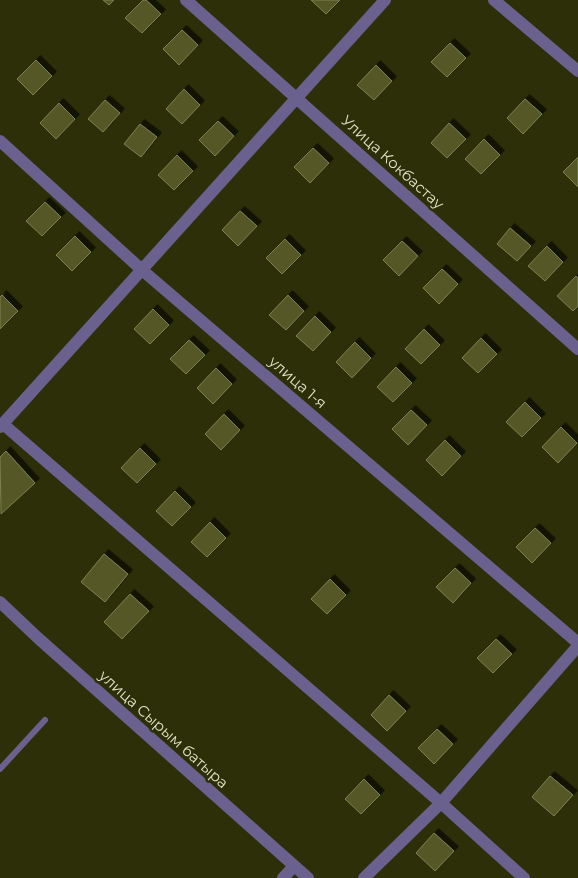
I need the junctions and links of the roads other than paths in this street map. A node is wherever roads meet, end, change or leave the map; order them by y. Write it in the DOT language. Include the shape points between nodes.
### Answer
graph roads {
  1 [pos="186,0"];
  2 [pos="385,0"];
  3 [pos="494,0"];
  4 [pos="578,71"];
  5 [pos="296,98"];
  6 [pos="0,141"];
  7 [pos="142,270"];
  8 [pos="578,349"];
  9 [pos="2,426"];
  10 [pos="0,602"];
  11 [pos="578,645"];
  12 [pos="45,720"];
  13 [pos="0,769"];
  14 [pos="441,803"];
  15 [pos="294,866"];
  16 [pos="284,878"];
  17 [pos="308,878"];
  18 [pos="364,878"];
  19 [pos="524,878"];
  1 -- 5 [label="street, Улица Кокбастау"];
  2 -- 5 [label="street"];
  3 -- 4 [label="street"];
  5 -- 7 [label="street"];
  5 -- 8 [label="street, Улица Кокбастау"];
  6 -- 7 [label="street, улица 1-я"];
  7 -- 9 [label="street"];
  7 -- 11 [label="street, улица 1-я"];
  9 -- 14 [label="street"];
  10 -- 15 [label="street, улица Сырым батыра"];
  11 -- 14 [label="street"];
  12 -- 13 [label="lane"];
  14 -- 18 [label="street"];
  14 -- 19 [label="street"];
  15 -- 16 [label="street"];
  15 -- 17 [label="street, улица Сырым батыра"];
}
